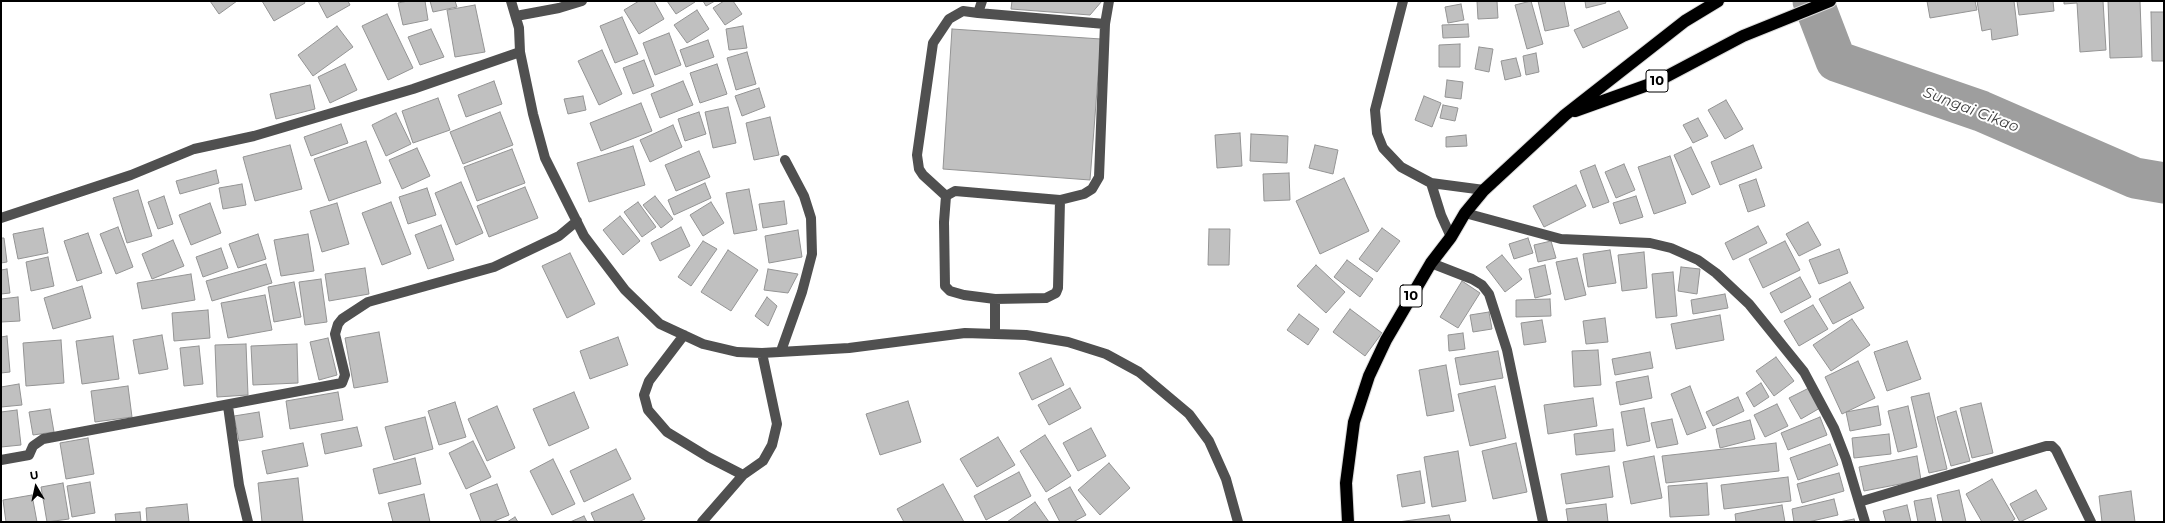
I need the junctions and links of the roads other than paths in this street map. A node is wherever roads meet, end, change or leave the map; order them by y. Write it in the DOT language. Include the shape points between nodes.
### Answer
graph roads {
  1 [pos="511,1"];
  2 [pos="582,1"];
  3 [pos="982,1"];
  4 [pos="1109,1"];
  5 [pos="1403,1"];
  6 [pos="1718,1"];
  7 [pos="1830,1"];
  8 [pos="978,13"];
  9 [pos="516,16"];
  10 [pos="1105,24"];
  11 [pos="520,52"];
  12 [pos="1564,115"];
  13 [pos="784,160"];
  14 [pos="1431,183"];
  15 [pos="1484,190"];
  16 [pos="946,196"];
  17 [pos="1060,200"];
  18 [pos="1465,213"];
  19 [pos="1,218"];
  20 [pos="577,221"];
  21 [pos="1451,237"];
  22 [pos="1431,263"];
  23 [pos="995,299"];
  24 [pos="994,333"];
  25 [pos="684,335"];
  26 [pos="781,351"];
  27 [pos="762,353"];
  28 [pos="228,406"];
  29 [pos="1,460"];
  30 [pos="744,475"];
  31 [pos="1859,502"];
  32 [pos="248,522"];
  33 [pos="702,522"];
  34 [pos="1238,522"];
  35 [pos="1348,522"];
  36 [pos="1543,522"];
  37 [pos="1865,522"];
  38 [pos="2091,522"];
  1 -- 9 [label="street"];
  2 -- 9 [label="street"];
  3 -- 8 [label="street"];
  4 -- 10 [label="street"];
  5 -- 14 [label="street" via="1375,110 1377,133 1383,148 1400,167"];
  6 -- 12 [label="highway, 10" via="1684,21"];
  7 -- 12 [label="highway, 10" via="1743,36 1656,82"];
  8 -- 10 [label="street"];
  8 -- 16 [label="street" via="963,11 948,19 933,43 918,155 919,168 922,175"];
  9 -- 11 [label="street"];
  10 -- 17 [label="street" via="1099,178 1092,189 1084,194"];
  11 -- 19 [label="street" via="398,93 254,136 194,149 131,175"];
  11 -- 20 [label="street" via="545,158"];
  12 -- 15 [label="highway, 10"];
  13 -- 26 [label="street" via="804,196 810,218 812,254 802,292"];
  14 -- 15 [label="street"];
  14 -- 21 [label="street"];
  15 -- 18 [label="highway, 10"];
  16 -- 17 [label="street" via="955,192"];
  16 -- 23 [label="street" via="945,286 950,291 964,295"];
  17 -- 23 [label="street" via="1056,293 1046,298"];
  18 -- 21 [label="highway, 10"];
  18 -- 31 [label="street" via="1561,239 1650,243 1671,248 1698,260 1716,273 1749,304 1804,372 1834,428"];
  20 -- 25 [label="street" via="584,236 625,290 660,324"];
  20 -- 28 [label="street" via="559,236 494,267 368,302 342,319 335,334 345,375 342,383"];
  21 -- 22 [label="highway, 10"];
  22 -- 35 [label="highway, 10" via="1386,340 1369,376 1354,422 1346,483"];
  22 -- 36 [label="street" via="1472,279 1482,285 1489,294 1507,350"];
  23 -- 24 [label="street"];
  24 -- 26 [label="street" via="966,333 849,348"];
  24 -- 34 [label="street" via="1026,334 1068,342 1106,354 1139,372 1189,414 1209,441 1226,479"];
  25 -- 27 [label="street" via="703,344 737,352"];
  25 -- 30 [label="street" via="649,381 644,395 648,410 667,432"];
  26 -- 27 [label="street"];
  27 -- 30 [label="street" via="777,424 772,445 763,461"];
  28 -- 29 [label="street" via="43,439 33,446 29,455"];
  28 -- 32 [label="street"];
  30 -- 33 [label="street"];
  31 -- 37 [label="street"];
  31 -- 38 [label="street" via="2035,448 2052,446 2059,455"];
}
